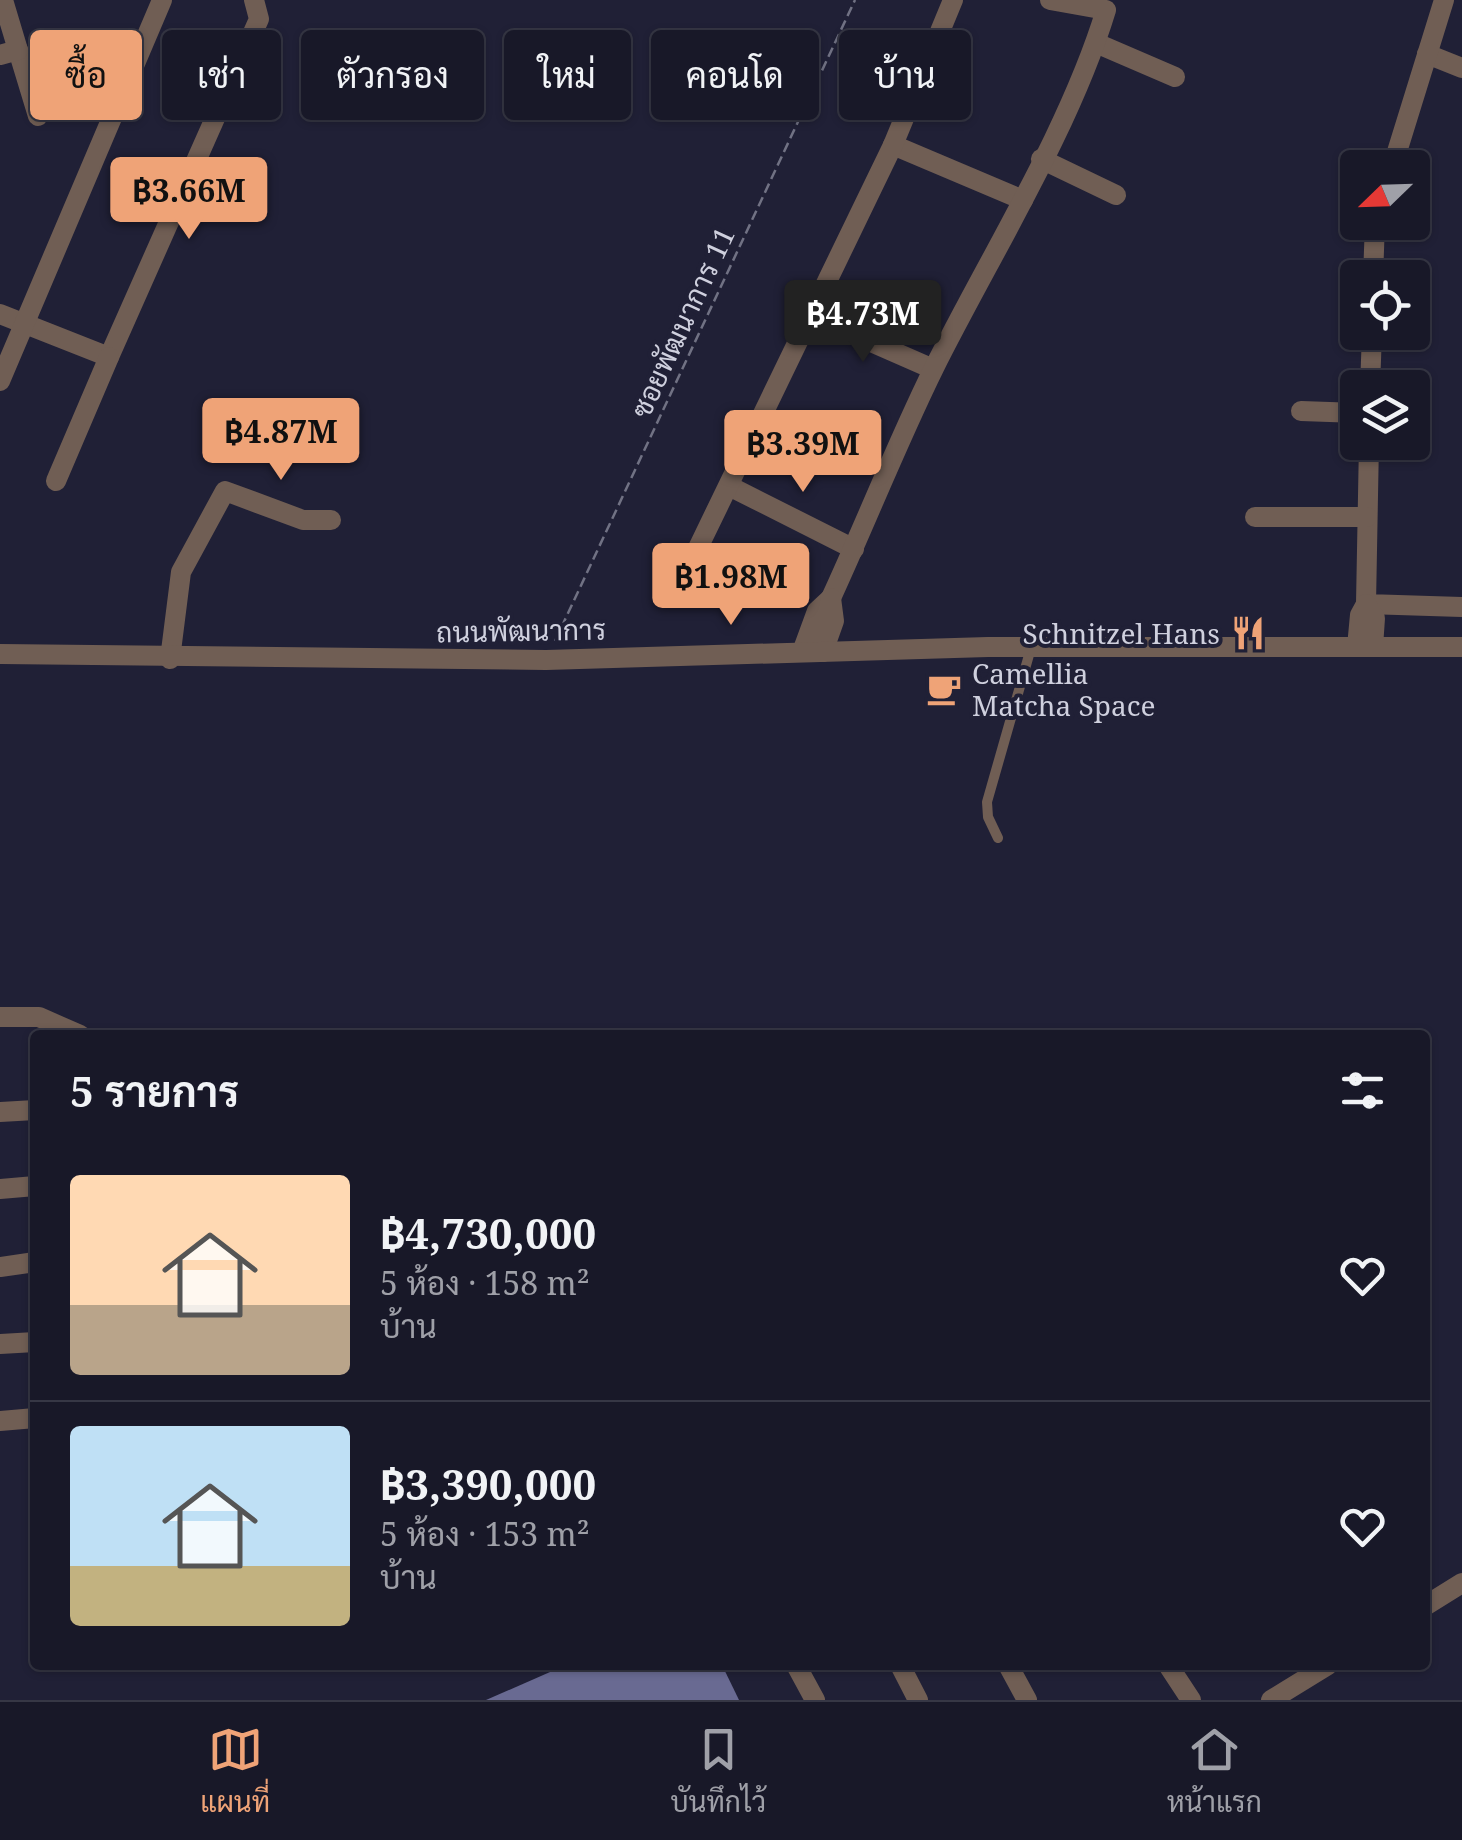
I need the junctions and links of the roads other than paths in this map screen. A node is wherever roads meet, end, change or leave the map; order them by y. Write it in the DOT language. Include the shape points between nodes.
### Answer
graph roads {
  1 [pos="3,0"];
  2 [pos="162,0"];
  3 [pos="254,0"];
  4 [pos="953,0"];
  5 [pos="1050,0"];
  6 [pos="1444,0"];
  7 [pos="1096,43"];
  8 [pos="9,52"];
  9 [pos="1426,54"];
  10 [pos="1462,68"];
  11 [pos="1174,77"];
  12 [pos="30,98"];
  13 [pos="894,145"];
  14 [pos="1397,150"];
  15 [pos="1041,159"];
  16 [pos="1116,195"];
  17 [pos="1024,200"];
  18 [pos="0,314"];
  19 [pos="812,316"];
  20 [pos="13,335"];
  21 [pos="109,356"];
  22 [pos="933,370"];
  23 [pos="0,382"];
  24 [pos="1301,411"];
  25 [pos="1340,413"];
  26 [pos="1369,460"];
  27 [pos="56,481"];
  28 [pos="729,486"];
  29 [pos="1367,517"];
  30 [pos="1255,518"];
  31 [pos="331,520"];
  32 [pos="698,548"];
  33 [pos="854,549"];
  34 [pos="1366,604"];
  35 [pos="1462,607"];
  36 [pos="1365,647"];
  37 [pos="1030,648"];
  38 [pos="1462,648"];
  39 [pos="813,652"];
  40 [pos="0,654"];
  41 [pos="170,659"];
  42 [pos="998,838"];
  43 [pos="0,1016"];
  44 [pos="69,1030"];
  45 [pos="30,1110"];
  46 [pos="0,1112"];
  47 [pos="30,1186"];
  48 [pos="0,1189"];
  49 [pos="30,1263"];
  50 [pos="0,1267"];
  51 [pos="30,1342"];
  52 [pos="0,1344"];
  53 [pos="30,1418"];
  54 [pos="0,1421"];
  55 [pos="1462,1583"];
  56 [pos="1430,1603"];
  57 [pos="799,1670"];
  58 [pos="903,1670"];
  59 [pos="1011,1670"];
  60 [pos="1171,1670"];
  61 [pos="1320,1670"];
  62 [pos="815,1700"];
  63 [pos="918,1700"];
  64 [pos="1027,1700"];
  65 [pos="1192,1700"];
  66 [pos="1271,1700"];
  1 -- 8 [label="street"];
  2 -- 20 [label="street"];
  3 -- 21 [label="street" via="259,18"];
  4 -- 13 [label="street"];
  5 -- 7 [label="street" via="1106,10"];
  6 -- 9 [label="street"];
  7 -- 11 [label="street"];
  7 -- 15 [label="street"];
  8 -- 12 [label="street"];
  9 -- 10 [label="street"];
  9 -- 14 [label="street"];
  13 -- 17 [label="street"];
  13 -- 19 [label="street"];
  15 -- 16 [label="street"];
  15 -- 17 [label="street"];
  17 -- 22 [label="street"];
  18 -- 20 [label="street"];
  19 -- 22 [label="street"];
  19 -- 28 [label="street"];
  20 -- 21 [label="street"];
  20 -- 23 [label="street"];
  21 -- 27 [label="street"];
  22 -- 33 [label="street"];
  24 -- 25 [label="street"];
  26 -- 29 [label="street"];
  28 -- 32 [label="street"];
  28 -- 33 [label="street"];
  29 -- 30 [label="street"];
  29 -- 34 [label="street"];
  31 -- 41 [label="street" via="303,520 225,491 181,572"];
  33 -- 39 [label="street" via="831,598 834,621"];
  34 -- 35 [label="street"];
  34 -- 36 [label="street" via="1375,618"];
  36 -- 37 [label="street, ถนนพัฒนาการ"];
  36 -- 38 [label="street, ถนนพัฒนาการ"];
  37 -- 39 [label="street, ถนนพัฒนาการ"];
  37 -- 42 [label="lane" via="987,802"];
  39 -- 41 [label="street, ถนนพัฒนาการ" via="546,660"];
  40 -- 41 [label="street, ถนนพัฒนาการ"];
  43 -- 44 [label="street" via="39,1017"];
  45 -- 46 [label="street"];
  47 -- 48 [label="street"];
  49 -- 50 [label="street"];
  51 -- 52 [label="street"];
  53 -- 54 [label="street"];
  55 -- 56 [label="street"];
  57 -- 62 [label="street"];
  58 -- 63 [label="street"];
  59 -- 64 [label="street"];
  60 -- 65 [label="street"];
  61 -- 66 [label="street"];
}
